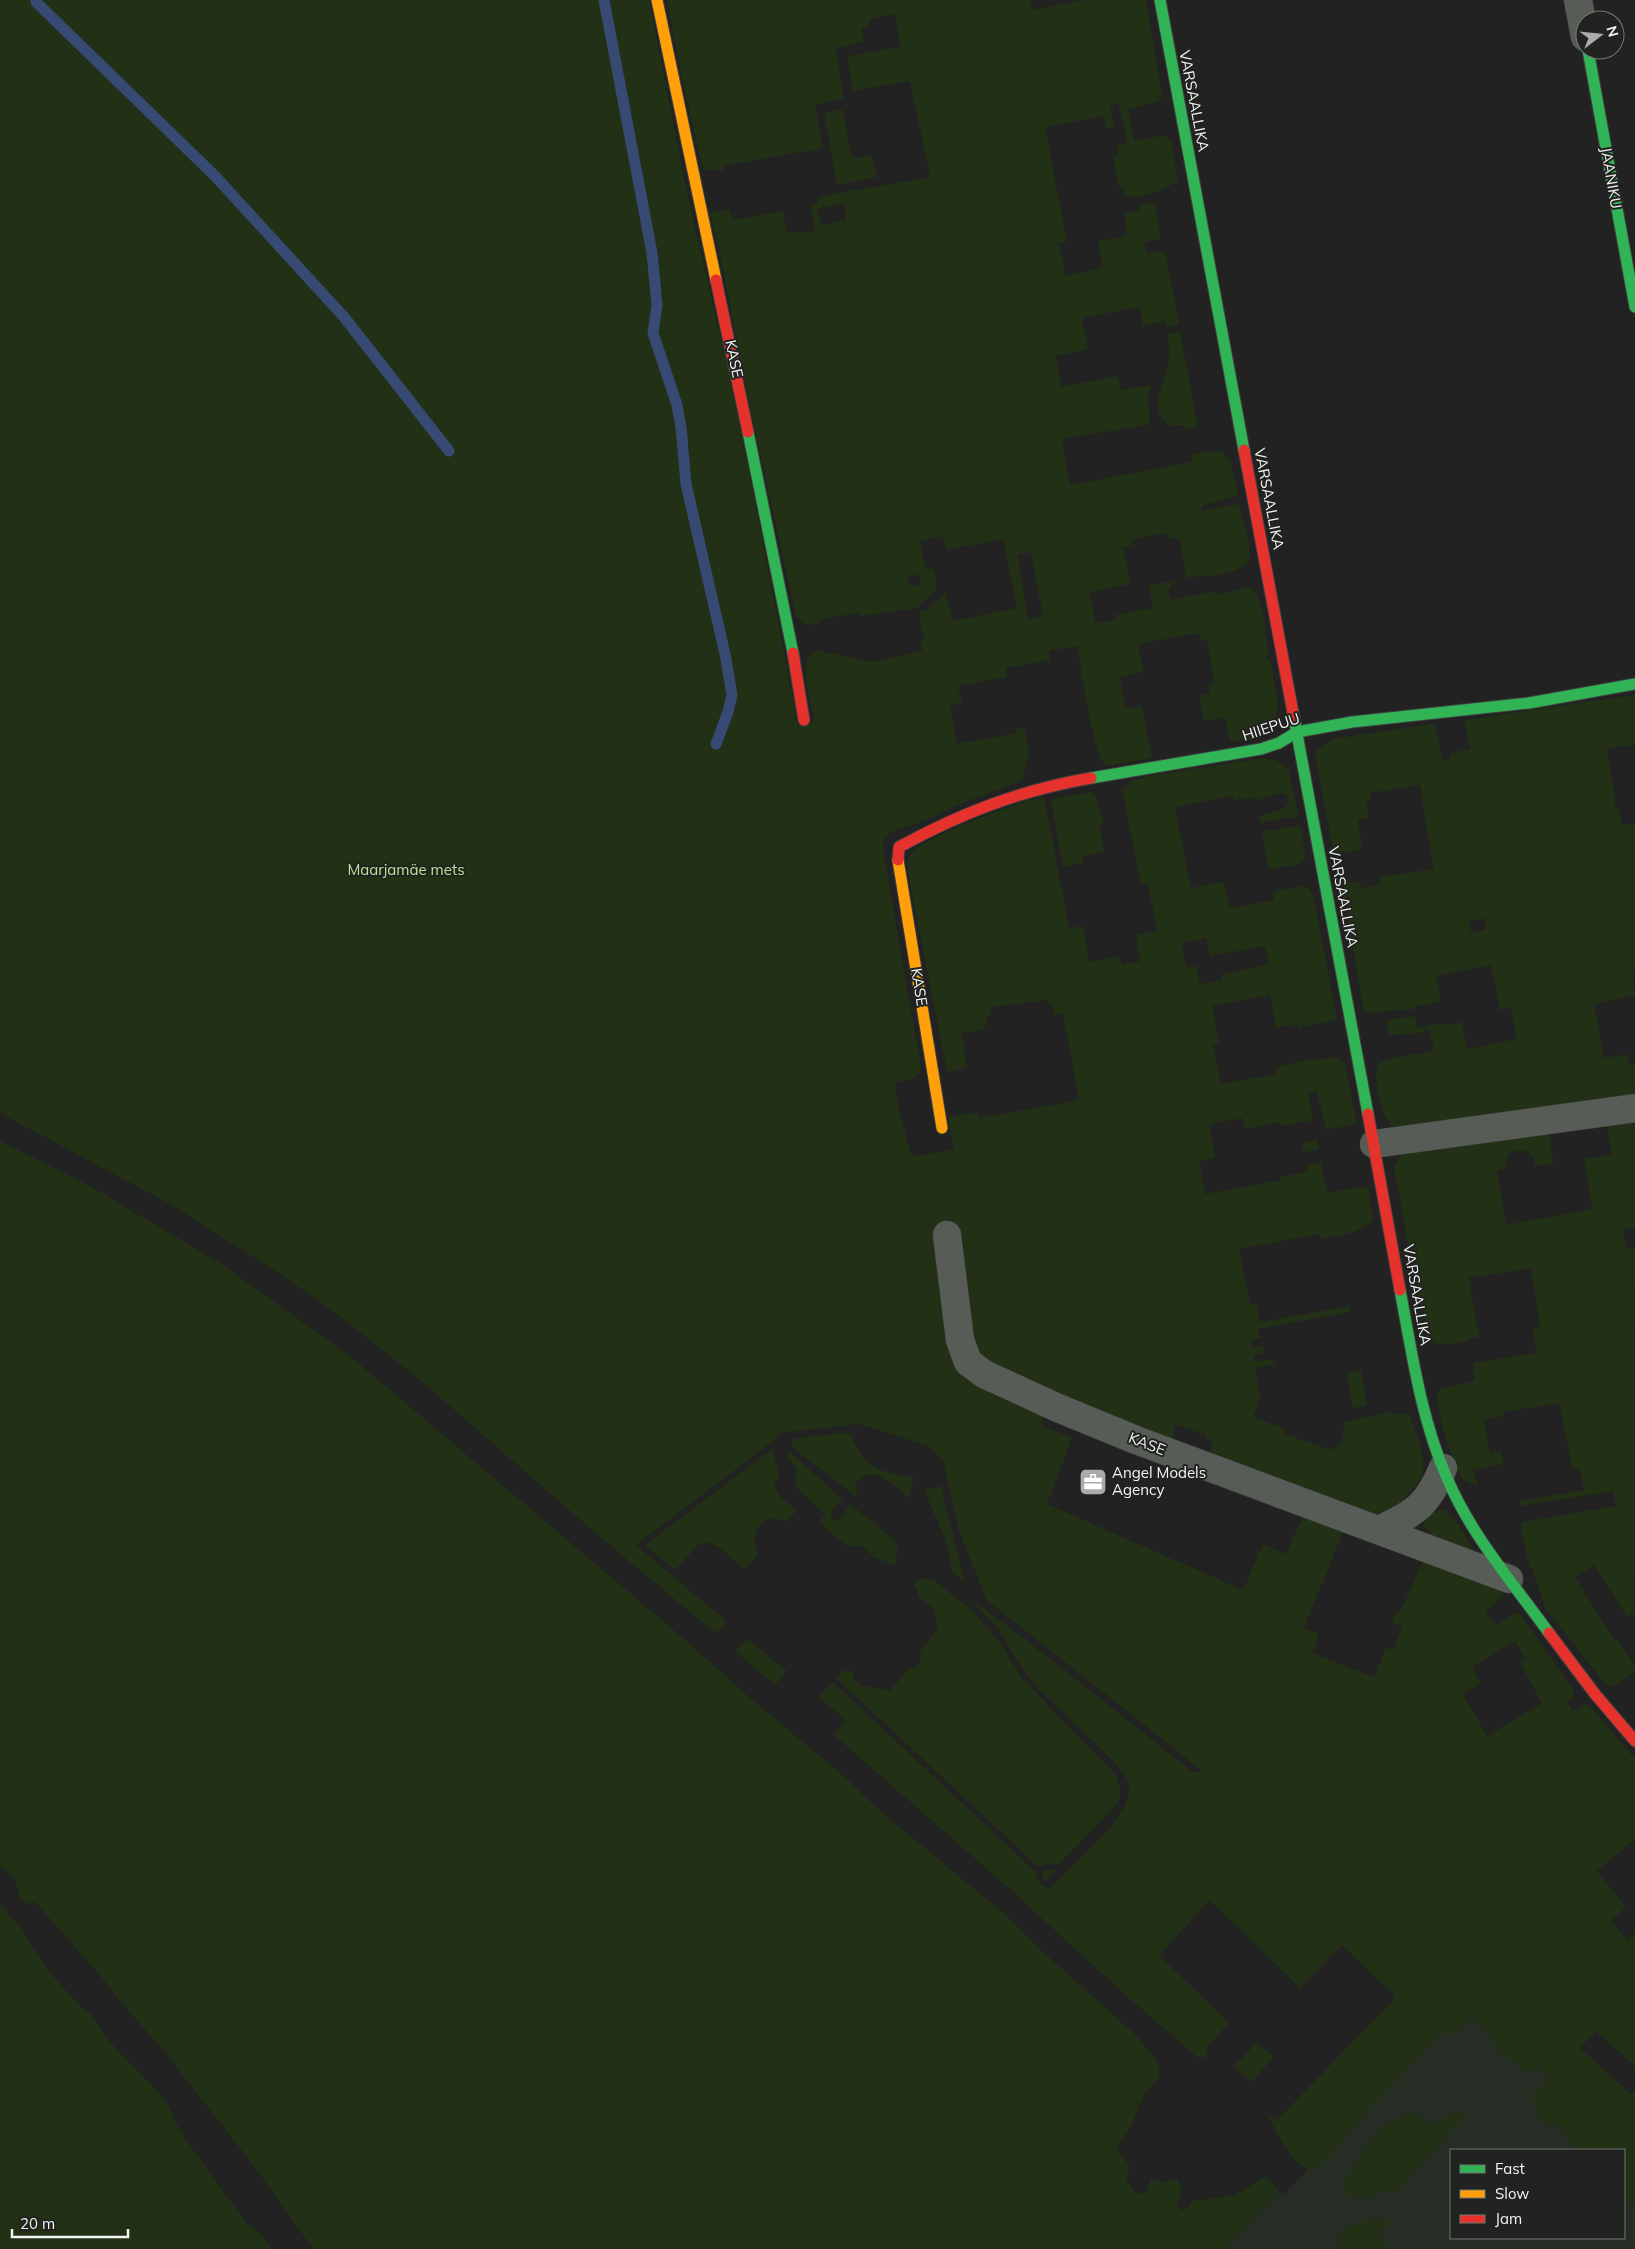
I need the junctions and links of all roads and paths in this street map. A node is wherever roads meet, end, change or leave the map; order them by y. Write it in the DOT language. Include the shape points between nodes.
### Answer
graph roads {
  1 [pos="657,0"];
  2 [pos="1160,0"];
  3 [pos="1590,60"];
  4 [pos="1635,307"];
  5 [pos="1635,684"];
  6 [pos="804,720"];
  7 [pos="1297,732"];
  8 [pos="899,847"];
  9 [pos="1635,1108"];
  10 [pos="942,1128"];
  11 [pos="1374,1144"];
  12 [pos="947,1235"];
  13 [pos="1443,1468"];
  14 [pos="1381,1529"];
  15 [pos="1510,1579"];
  16 [pos="1635,1741"];
  1 -- 6 [label="street, KASE" via="740,388"];
  2 -- 7 [label="street, VARSAALLIKA"];
  3 -- 4 [label="street, JAANIKU"];
  5 -- 7 [label="street, HIIEPUU" via="1529,703 1352,722"];
  7 -- 8 [label="street, HIIEPUU" via="1261,749 1020,793 955,818"];
  7 -- 11 [label="street, VARSAALLIKA"];
  8 -- 10 [label="street, KASE" via="897,855"];
  9 -- 11 [label="street"];
  11 -- 13 [label="street, VARSAALLIKA" via="1412,1358 1428,1424"];
  12 -- 14 [label="street, KASE" via="960,1340 968,1362 984,1374 1136,1440"];
  13 -- 14 [label="street" via="1433,1492 1423,1503 1401,1520"];
  13 -- 15 [label="street, VARSAALLIKA" via="1457,1498"];
  14 -- 15 [label="street, KASE"];
  15 -- 16 [label="street, VARSAALLIKA" via="1597,1697"];
}
